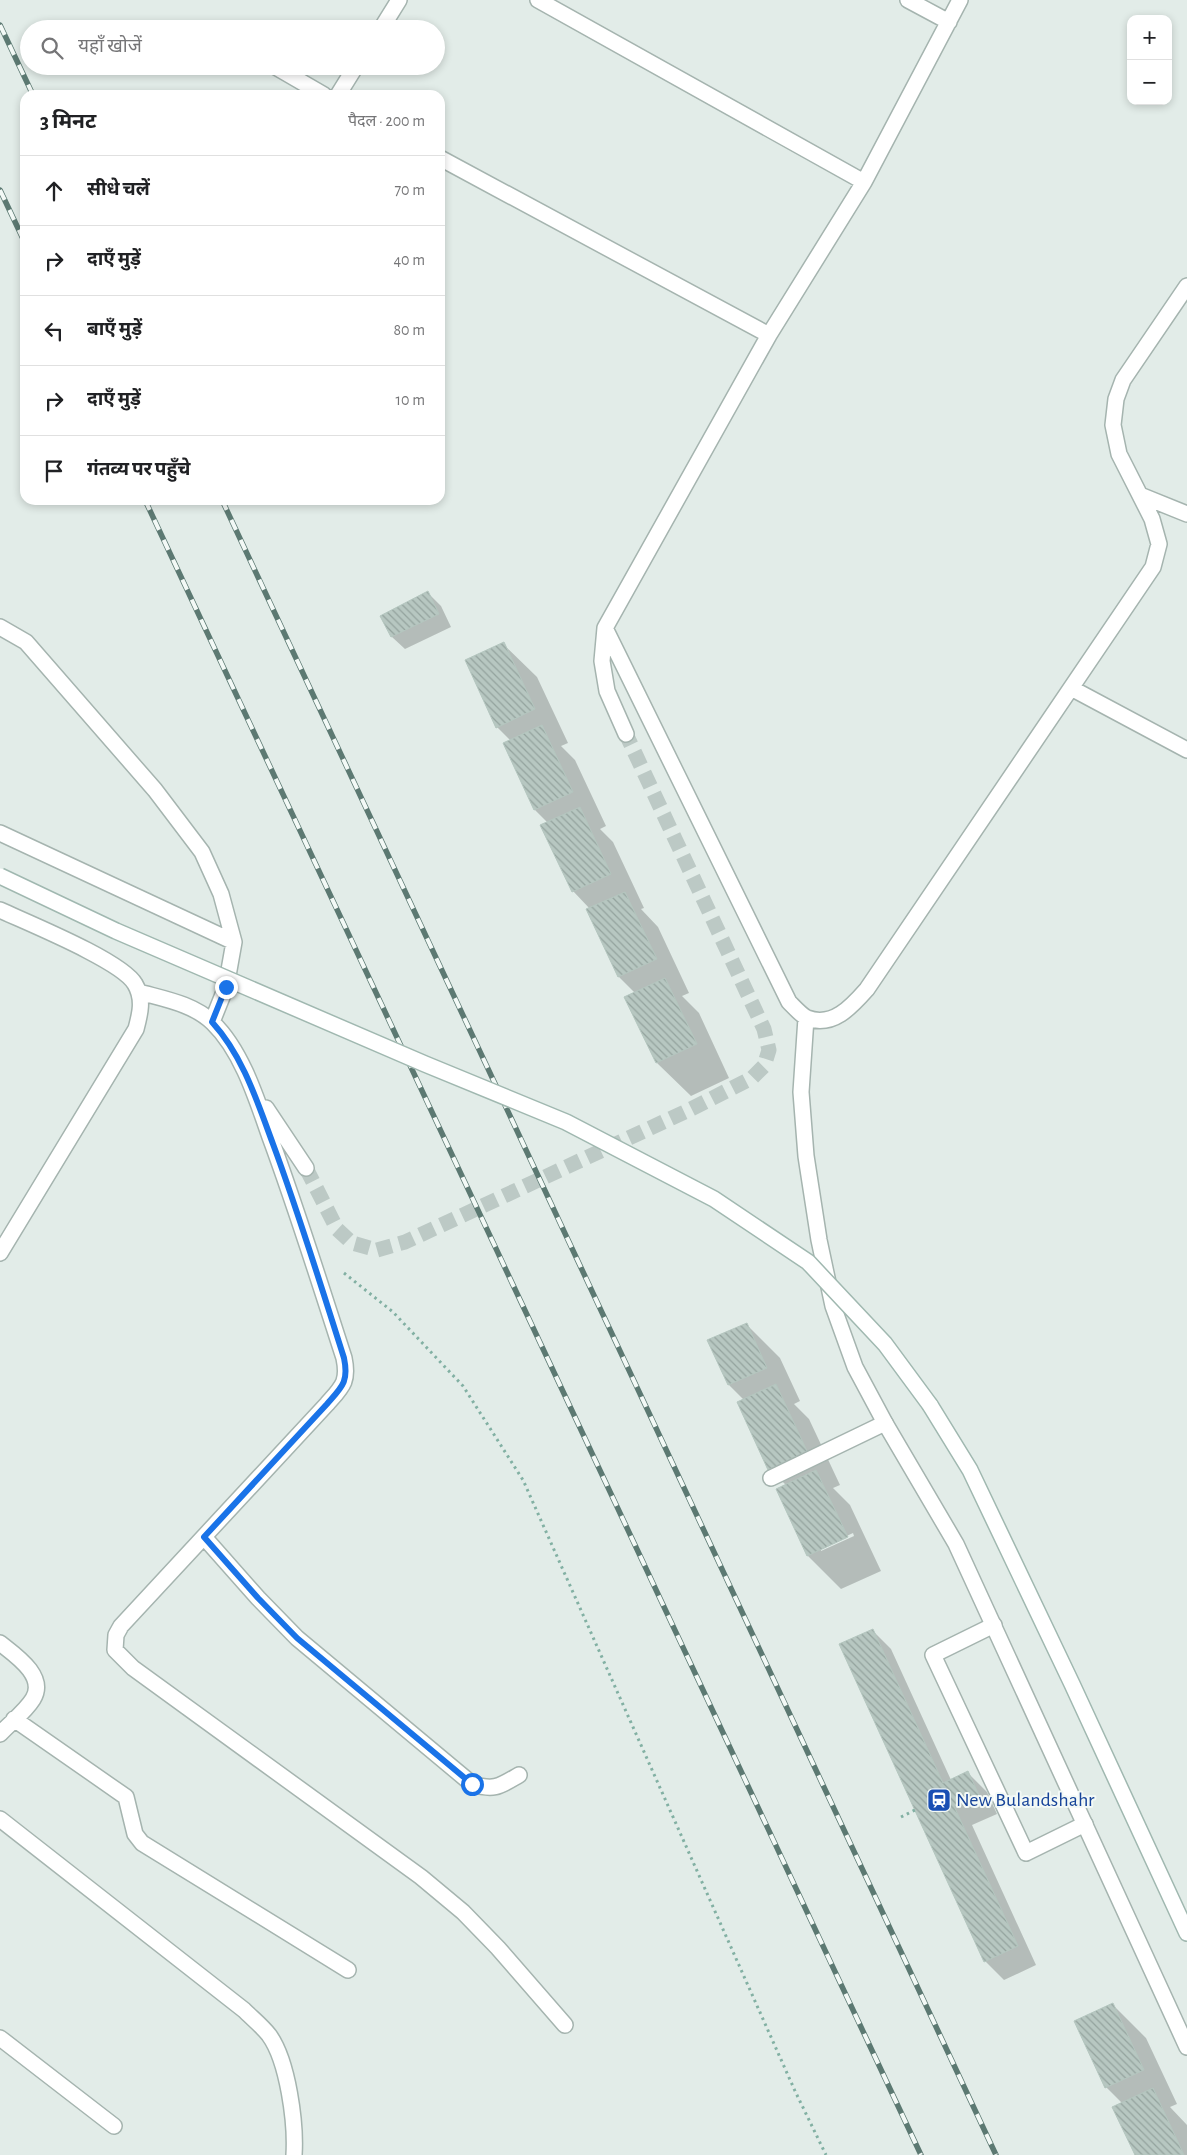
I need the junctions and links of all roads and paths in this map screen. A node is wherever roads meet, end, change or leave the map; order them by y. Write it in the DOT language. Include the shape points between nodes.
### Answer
graph roads {
  1 [pos="399,0"];
  2 [pos="538,0"];
  3 [pos="908,0"];
  4 [pos="960,0"];
  5 [pos="386,20"];
  6 [pos="949,22"];
  7 [pos="290,75"];
  8 [pos="350,75"];
  9 [pos="315,90"];
  10 [pos="341,90"];
  11 [pos="445,161"];
  12 [pos="864,182"];
  13 [pos="1187,286"];
  14 [pos="769,335"];
  15 [pos="1140,496"];
  16 [pos="1187,514"];
  17 [pos="0,627"];
  18 [pos="605,628"];
  19 [pos="1071,688"];
  20 [pos="626,734"];
  21 [pos="1187,750"];
  22 [pos="0,833"];
  23 [pos="0,876"];
  24 [pos="0,910"];
  25 [pos="234,942"];
  26 [pos="139,992"];
  27 [pos="806,1018"];
  28 [pos="212,1022"];
  29 [pos="251,1086"];
  30 [pos="306,1168"];
  31 [pos="308,1245"];
  32 [pos="0,1253"];
  33 [pos="885,1423"];
  34 [pos="771,1478"];
  35 [pos="204,1537"];
  36 [pos="994,1625"];
  37 [pos="0,1643"];
  38 [pos="14,1719"];
  39 [pos="0,1734"];
  40 [pos="519,1775"];
  41 [pos="915,1810"];
  42 [pos="901,1817"];
  43 [pos="0,1819"];
  44 [pos="1085,1824"];
  45 [pos="1187,1933"];
  46 [pos="348,1970"];
  47 [pos="565,2025"];
  48 [pos="0,2038"];
  49 [pos="1187,2047"];
  50 [pos="114,2126"];
  51 [pos="294,2155"];
  52 [pos="826,2155"];
  1 -- 5 [label="street"];
  2 -- 12 [label="street"];
  3 -- 6 [label="street"];
  4 -- 6 [label="street"];
  6 -- 12 [label="street"];
  7 -- 9 [label="street"];
  8 -- 10 [label="street"];
  11 -- 14 [label="street"];
  12 -- 14 [label="street"];
  13 -- 15 [label="street" via="1123,380 1116,399 1113,425 1119,454"];
  14 -- 18 [label="street"];
  15 -- 16 [label="street"];
  15 -- 19 [label="street" via="1152,519 1159,544 1153,567"];
  17 -- 25 [label="street" via="26,642 154,790 202,852 221,894"];
  18 -- 20 [label="street" via="602,661 607,691"];
  18 -- 27 [label="street" via="789,1002"];
  19 -- 21 [label="street"];
  19 -- 27 [label="street" via="867,989 850,1008 828,1021"];
  22 -- 25 [label="street"];
  23 -- 45 [label="street, bridge" via="116,931 566,1122 714,1199 808,1262 885,1344 930,1406 970,1470"];
  24 -- 26 [label="street" via="117,967 134,982"];
  25 -- 28 [label="street" via="226,987"];
  26 -- 28 [label="street" via="197,1011"];
  26 -- 32 [label="street" via="141,1012 136,1029"];
  27 -- 33 [label="street" via="801,1092 806,1156 819,1240 833,1306 855,1367"];
  28 -- 29 [label="street" via="227,1038"];
  29 -- 30 [label="street"];
  29 -- 31 [label="street"];
  31 -- 35 [label="street" via="344,1358 347,1373 344,1384"];
  31 -- 52 [label="path" via="393,1312 463,1386 523,1480 790,2082"];
  33 -- 34 [label="street"];
  33 -- 36 [label="street" via="956,1544"];
  35 -- 40 [label="street" via="297,1638 472,1784 499,1787"];
  35 -- 47 [label="street" via="121,1626 116,1635 115,1650 133,1668 421,1877 463,1912"];
  36 -- 44 [label="street"];
  36 -- 44 [label="street" via="933,1655 1026,1853"];
  37 -- 38 [label="street" via="25,1663 36,1688 33,1699"];
  38 -- 39 [label="street"];
  38 -- 46 [label="street" via="126,1797 135,1834 142,1842"];
  41 -- 42 [label="path"];
  43 -- 51 [label="street" via="244,2010 269,2035 282,2066 293,2117"];
  44 -- 49 [label="street"];
  48 -- 50 [label="street"];
}
